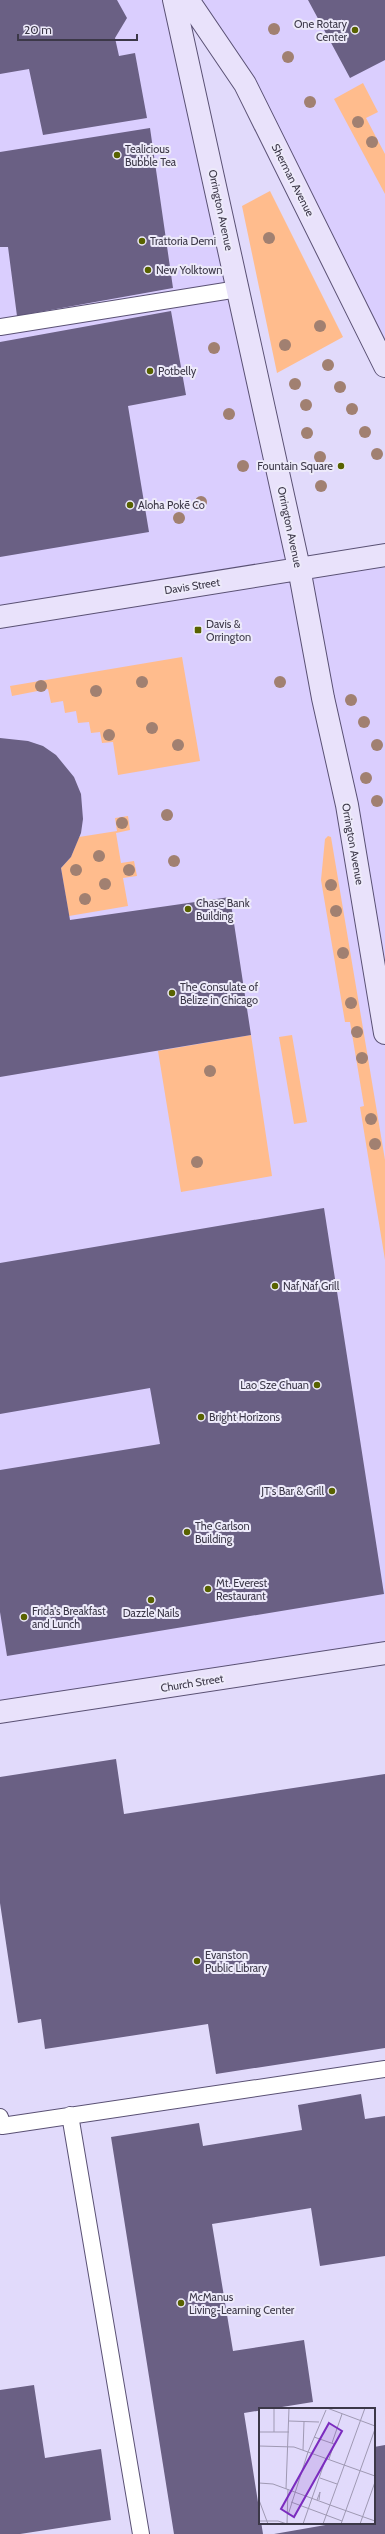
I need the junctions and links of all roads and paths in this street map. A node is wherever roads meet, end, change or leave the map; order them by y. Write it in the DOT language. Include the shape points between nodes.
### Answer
graph roads {
  1 [pos="174,0"];
  2 [pos="188,0"];
  3 [pos="238,289"];
  4 [pos="0,327"];
  5 [pos="385,366"];
  6 [pos="385,555"];
  7 [pos="299,568"];
  8 [pos="0,617"];
  9 [pos="385,1033"];
  10 [pos="385,1653"];
  11 [pos="0,1712"];
  12 [pos="385,2069"];
  13 [pos="70,2115"];
  14 [pos="0,2118"];
  15 [pos="141,2534"];
  1 -- 3 [label="street, Orrington Avenue"];
  2 -- 5 [label="street, Sherman Avenue" via="245,84"];
  3 -- 4 [label="lane"];
  3 -- 7 [label="street, Orrington Avenue"];
  6 -- 7 [label="street, Davis Street"];
  7 -- 8 [label="street, Davis Street"];
  7 -- 9 [label="street, Orrington Avenue" via="323,698 347,805"];
  10 -- 11 [label="street, Church Street"];
  12 -- 13 [label="lane"];
  13 -- 14 [label="lane" via="2,2126"];
  13 -- 15 [label="lane"];
}
